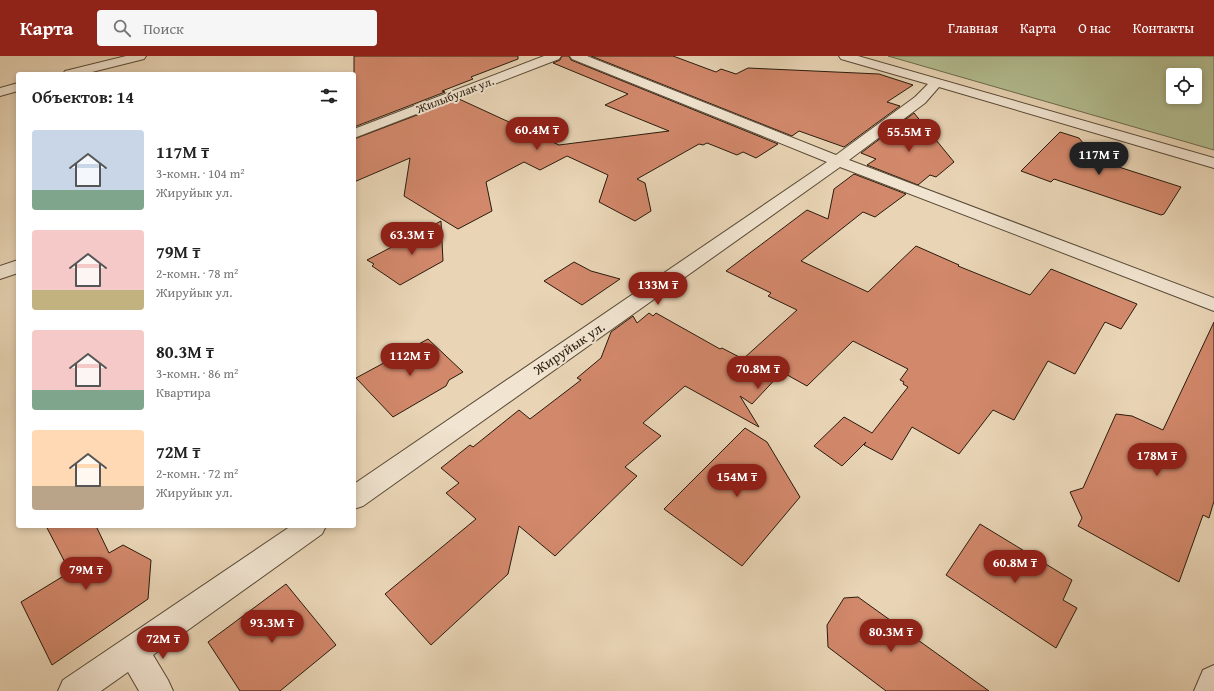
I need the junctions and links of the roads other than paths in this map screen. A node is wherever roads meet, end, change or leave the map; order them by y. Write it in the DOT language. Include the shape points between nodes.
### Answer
graph roads {
  1 [pos="140,56"];
  2 [pos="555,56"];
  3 [pos="576,56"];
  4 [pos="845,56"];
  5 [pos="77,72"];
  6 [pos="936,83"];
  7 [pos="16,88"];
  8 [pos="0,92"];
  9 [pos="356,133"];
  10 [pos="838,161"];
  11 [pos="1214,163"];
  12 [pos="16,267"];
  13 [pos="0,273"];
  14 [pos="1214,305"];
  15 [pos="356,497"];
  16 [pos="310,528"];
  17 [pos="133,651"];
  18 [pos="1214,681"];
  19 [pos="74,691"];
  20 [pos="157,691"];
  21 [pos="1210,691"];
  1 -- 5 [label="street"];
  2 -- 9 [label="street, Жилыбулак ул."];
  3 -- 10 [label="street"];
  4 -- 6 [label="street"];
  6 -- 10 [label="street, Жируйык ул." via="920,100"];
  6 -- 11 [label="street"];
  7 -- 8 [label="street"];
  10 -- 14 [label="street"];
  10 -- 15 [label="street, Жируйык ул."];
  12 -- 13 [label="street"];
  16 -- 17 [label="street"];
  17 -- 19 [label="street"];
  17 -- 20 [label="street"];
  18 -- 21 [label="street"];
}
